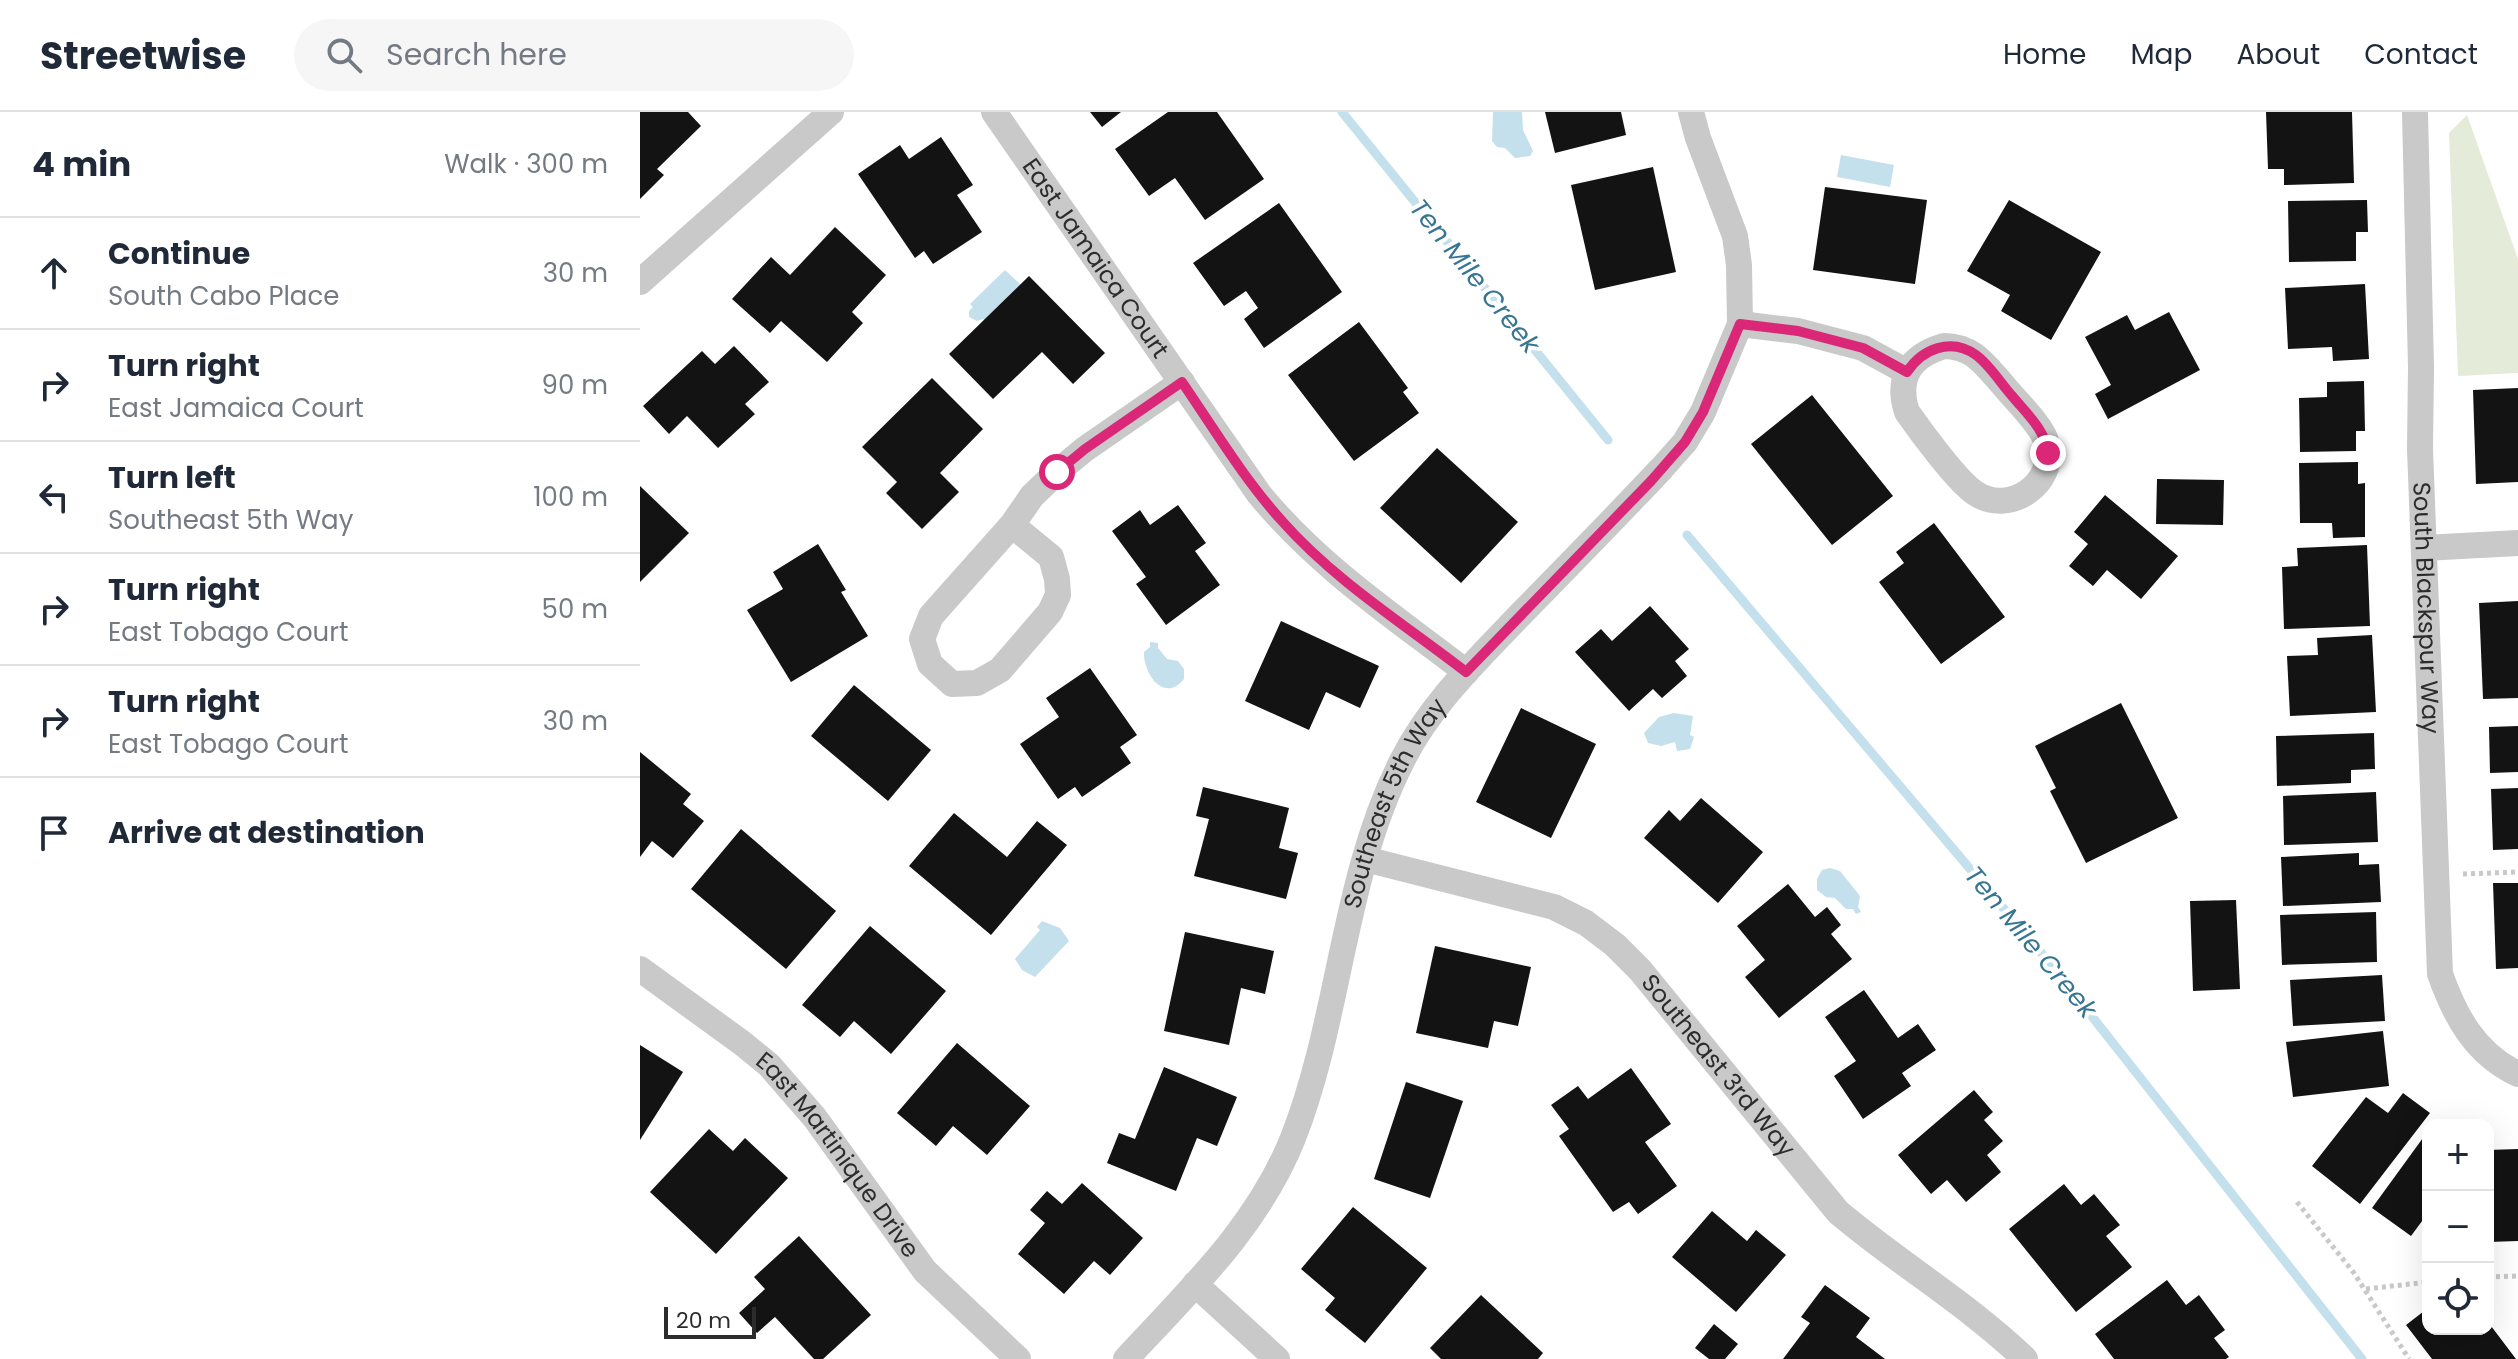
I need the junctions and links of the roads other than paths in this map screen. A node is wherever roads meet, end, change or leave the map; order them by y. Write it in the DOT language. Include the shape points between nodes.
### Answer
graph roads {
  1 [pos="831,112"];
  2 [pos="994,112"];
  3 [pos="1691,112"];
  4 [pos="2415,112"];
  5 [pos="640,282"];
  6 [pos="1740,324"];
  7 [pos="1907,372"];
  8 [pos="1182,382"];
  9 [pos="1012,525"];
  10 [pos="2518,543"];
  11 [pos="2424,548"];
  12 [pos="1466,672"];
  13 [pos="1365,859"];
  14 [pos="640,969"];
  15 [pos="2518,1074"];
  16 [pos="1195,1284"];
  17 [pos="1018,1359"];
  18 [pos="1126,1359"];
  19 [pos="1277,1359"];
  20 [pos="2025,1359"];
  1 -- 5 [label="street"];
  2 -- 8 [label="street, East Jamaica Court"];
  3 -- 6 [label="street, Southeast 5th Way" via="1735,236"];
  4 -- 11 [label="street, South Blackspur Way"];
  6 -- 7 [label="street" via="1798,331 1863,348"];
  6 -- 12 [label="street, Southeast 5th Way" via="1685,442"];
  7 -- 7 [label="street" via="1907,412 1974,492 2005,500 2035,486 2047,464 2044,435 1983,361 1966,349 1944,346 1929,350"];
  8 -- 9 [label="street" via="1057,472"];
  8 -- 12 [label="street, East Jamaica Court" via="1259,494 1307,547"];
  9 -- 9 [label="street" via="931,616 922,639 930,664 952,684 977,683 1000,670 1050,612 1058,595 1051,557"];
  10 -- 11 [label="street"];
  11 -- 15 [label="street, South Blackspur Way" via="2440,974 2453,1010 2476,1044"];
  12 -- 13 [label="street, Southeast 5th Way" via="1403,759"];
  13 -- 16 [label="street, Southeast 5th Way" via="1293,1138 1252,1215"];
  13 -- 20 [label="street, Southeast 3rd Way" via="1554,907 1586,923 1640,970 1838,1212"];
  14 -- 17 [label="street, East Martinique Drive" via="769,1065 815,1118 925,1271"];
  16 -- 18 [label="street, Southeast 5th Way"];
  16 -- 19 [label="street"];
}
